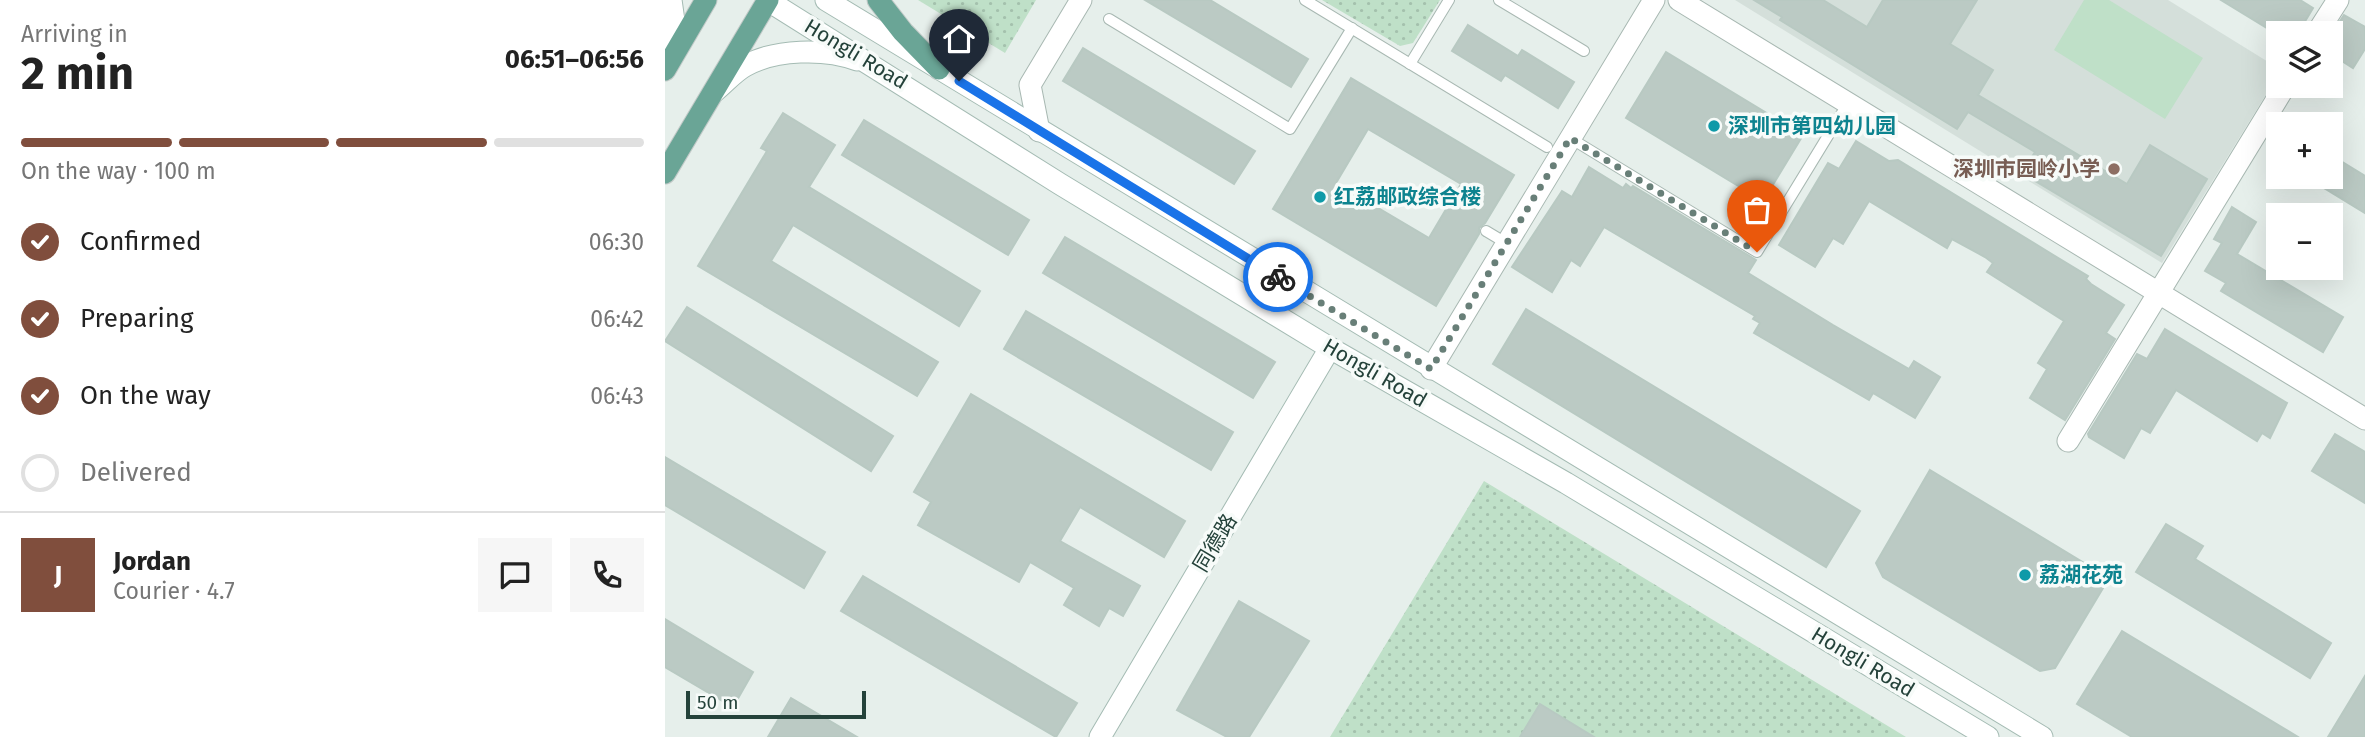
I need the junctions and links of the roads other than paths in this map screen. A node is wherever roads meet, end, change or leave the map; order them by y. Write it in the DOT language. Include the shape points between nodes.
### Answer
graph roads {
  1 [pos="671,0"];
  2 [pos="706,0"];
  3 [pos="768,0"];
  4 [pos="826,0"];
  5 [pos="879,0"];
  6 [pos="1081,0"];
  7 [pos="1305,0"];
  8 [pos="1449,0"];
  9 [pos="1499,0"];
  10 [pos="1654,0"];
  11 [pos="1679,0"];
  12 [pos="2338,0"];
  13 [pos="1109,19"];
  14 [pos="2325,21"];
  15 [pos="1352,28"];
  16 [pos="1584,51"];
  17 [pos="1411,64"];
  18 [pos="666,68"];
  19 [pos="939,69"];
  20 [pos="900,80"];
  21 [pos="712,93"];
  22 [pos="2278,98"];
  23 [pos="1847,103"];
  24 [pos="1039,131"];
  25 [pos="1570,138"];
  26 [pos="1547,147"];
  27 [pos="665,173"];
  28 [pos="1486,232"];
  29 [pos="1506,243"];
  30 [pos="2158,293"];
  31 [pos="1330,348"];
  32 [pos="1431,369"];
  33 [pos="2365,419"];
  34 [pos="2068,441"];
  35 [pos="1100,737"];
  36 [pos="1988,737"];
  37 [pos="2042,737"];
  1 -- 18 [label="main road" via="675,28"];
  2 -- 18 [label="main road"];
  3 -- 20 [label="main road, Hongli Road"];
  3 -- 21 [label="main road"];
  4 -- 19 [label="main road, Hongli Road"];
  5 -- 19 [label="main road" via="902,32"];
  6 -- 24 [label="main road" via="1030,85"];
  7 -- 15 [label="lane"];
  8 -- 17 [label="lane"];
  9 -- 16 [label="lane"];
  10 -- 25 [label="main road"];
  11 -- 23 [label="main road"];
  12 -- 14 [label="main road"];
  13 -- 15 [label="lane" via="1290,129"];
  15 -- 17 [label="lane"];
  17 -- 26 [label="lane"];
  19 -- 24 [label="main road, Hongli Road"];
  20 -- 21 [label="main road" via="853,58 815,51 745,66"];
  20 -- 31 [label="main road, Hongli Road" via="1060,184"];
  21 -- 27 [label="main road"];
  22 -- 30 [label="main road"];
  23 -- 25 [label="lane" via="1757,252"];
  23 -- 30 [label="main road"];
  24 -- 32 [label="main road, Hongli Road"];
  25 -- 29 [label="main road"];
  28 -- 29 [label="lane"];
  29 -- 32 [label="main road"];
  30 -- 33 [label="main road"];
  30 -- 34 [label="main road"];
  31 -- 35 [label="main road, 同德路"];
  31 -- 36 [label="main road, Hongli Road" via="1566,482"];
  32 -- 37 [label="main road, Hongli Road"];
}
